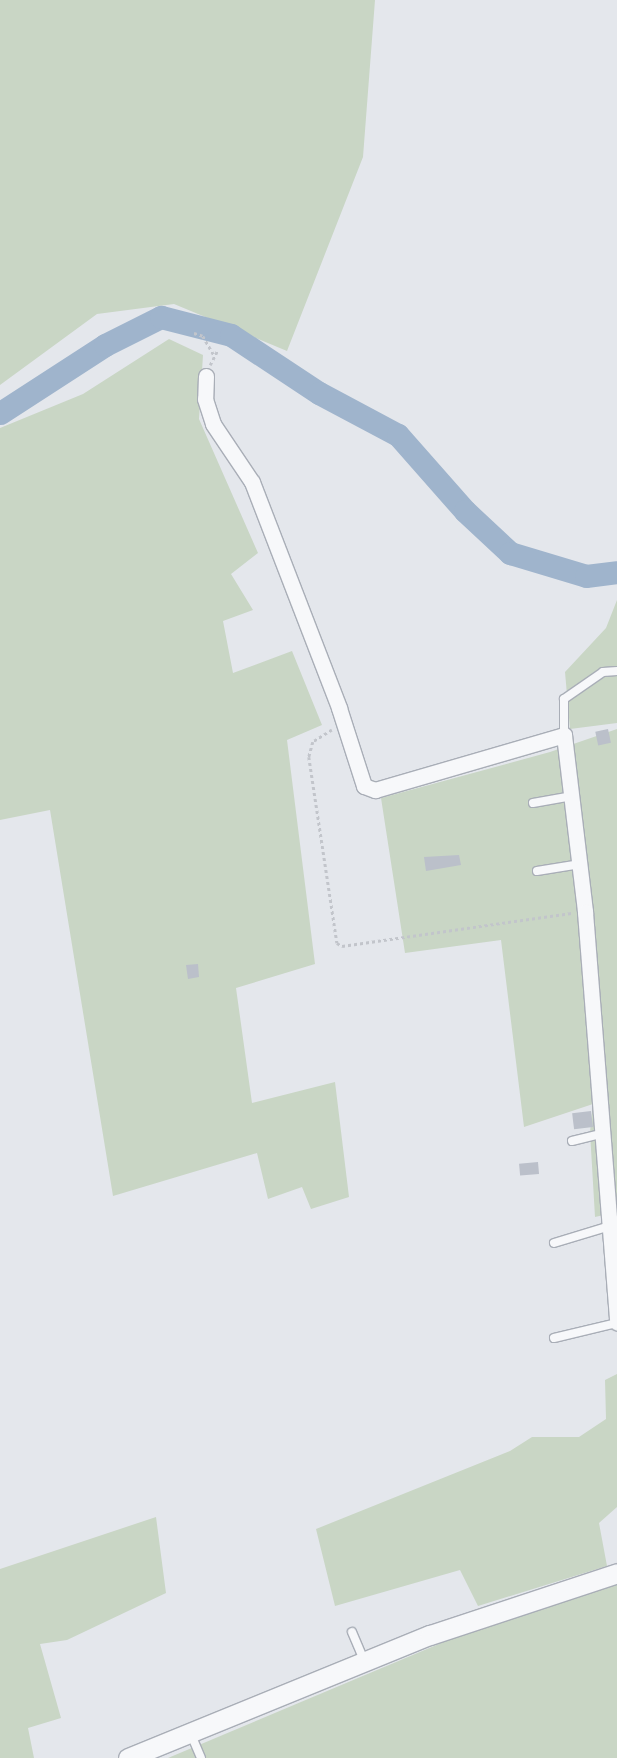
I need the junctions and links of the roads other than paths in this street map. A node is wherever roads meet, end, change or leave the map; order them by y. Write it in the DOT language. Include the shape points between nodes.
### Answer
graph roads {
  1 [pos="206,376"];
  2 [pos="617,671"];
  3 [pos="564,735"];
  4 [pos="572,796"];
  5 [pos="533,803"];
  6 [pos="580,864"];
  7 [pos="537,871"];
  8 [pos="602,1133"];
  9 [pos="572,1142"];
  10 [pos="610,1226"];
  11 [pos="554,1243"];
  12 [pos="617,1323"];
  13 [pos="554,1338"];
  14 [pos="617,1573"];
  15 [pos="352,1632"];
  16 [pos="365,1662"];
  17 [pos="190,1732"];
  18 [pos="128,1758"];
  19 [pos="201,1758"];
  1 -- 3 [label="street" via="205,399 213,424 252,482 336,701 342,726 364,786 375,790"];
  2 -- 3 [label="lane" via="603,672 564,700"];
  3 -- 4 [label="street"];
  4 -- 5 [label="lane"];
  4 -- 6 [label="street"];
  6 -- 7 [label="lane"];
  6 -- 8 [label="street" via="586,912"];
  8 -- 9 [label="lane"];
  8 -- 10 [label="street"];
  10 -- 11 [label="lane"];
  10 -- 12 [label="street"];
  12 -- 13 [label="lane"];
  14 -- 16 [label="street" via="430,1634"];
  15 -- 16 [label="lane"];
  16 -- 17 [label="street"];
  17 -- 18 [label="street"];
  17 -- 19 [label="lane"];
}
